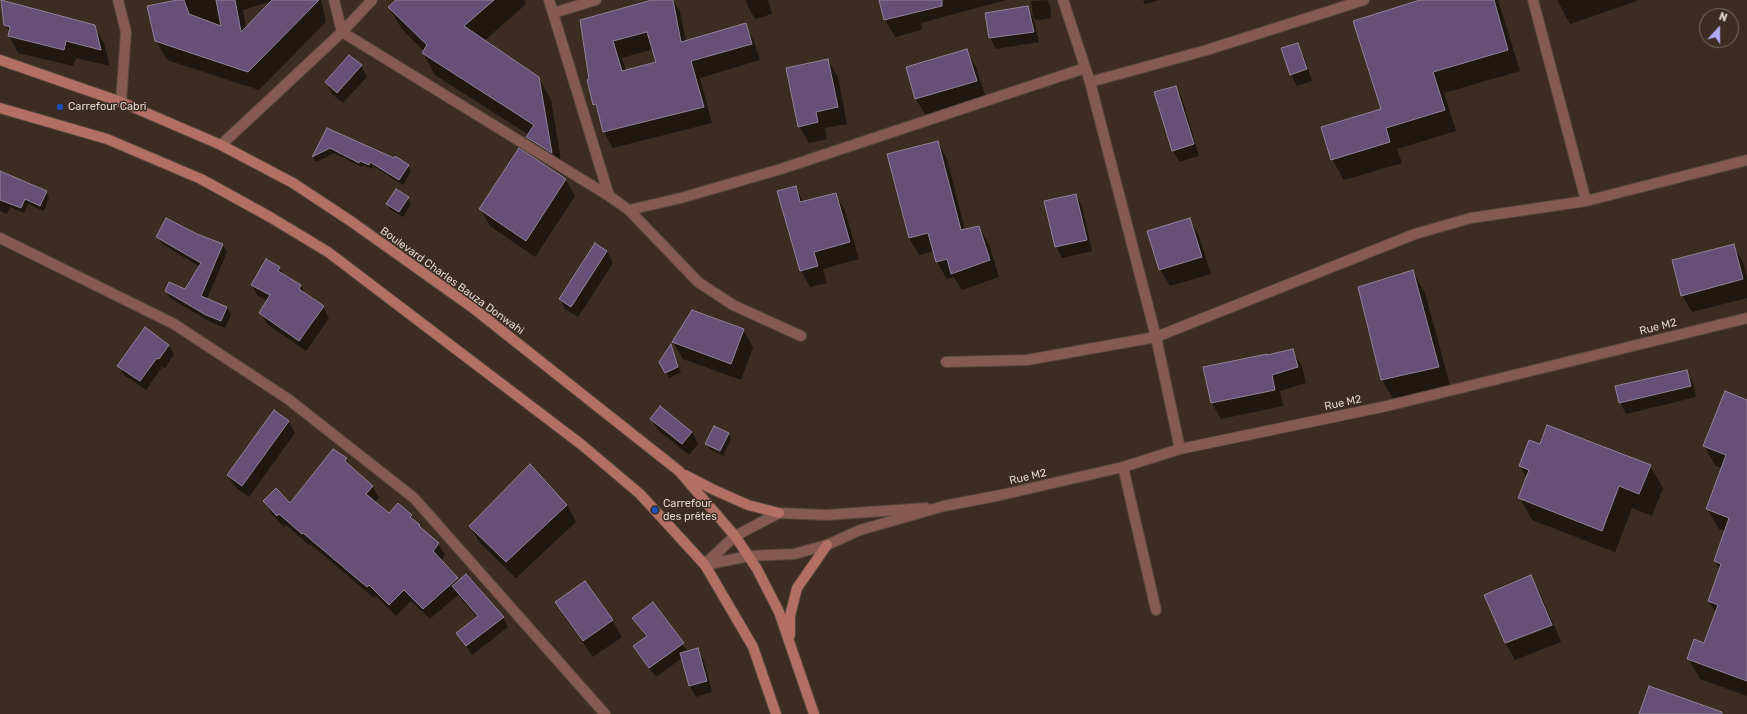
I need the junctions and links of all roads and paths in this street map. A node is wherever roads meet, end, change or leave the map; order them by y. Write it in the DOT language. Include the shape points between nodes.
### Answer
graph roads {
  1 [pos="118,0"];
  2 [pos="334,0"];
  3 [pos="372,0"];
  4 [pos="549,0"];
  5 [pos="596,0"];
  6 [pos="1063,0"];
  7 [pos="1364,0"];
  8 [pos="1533,0"];
  9 [pos="553,13"];
  10 [pos="342,32"];
  11 [pos="0,60"];
  12 [pos="1085,68"];
  13 [pos="1090,82"];
  14 [pos="121,102"];
  15 [pos="0,108"];
  16 [pos="220,145"];
  17 [pos="1747,160"];
  18 [pos="610,196"];
  19 [pos="1586,201"];
  20 [pos="629,210"];
  21 [pos="0,238"];
  22 [pos="1747,318"];
  23 [pos="801,336"];
  24 [pos="1156,337"];
  25 [pos="946,362"];
  26 [pos="1180,449"];
  27 [pos="1123,468"];
  28 [pos="679,471"];
  29 [pos="944,506"];
  30 [pos="779,513"];
  31 [pos="735,536"];
  32 [pos="827,545"];
  33 [pos="749,556"];
  34 [pos="704,565"];
  35 [pos="1156,610"];
  36 [pos="790,644"];
  37 [pos="606,714"];
  38 [pos="776,714"];
  39 [pos="814,714"];
  1 -- 14 [label="street" via="126,32"];
  2 -- 10 [label="street"];
  3 -- 10 [label="street"];
  4 -- 9 [label="street"];
  5 -- 9 [label="street"];
  6 -- 12 [label="street"];
  7 -- 13 [label="street" via="1207,50"];
  8 -- 19 [label="street"];
  9 -- 18 [label="street"];
  10 -- 16 [label="street"];
  10 -- 18 [label="street"];
  11 -- 14 [label="main road, Boulevard Charles Bauza Donwahi"];
  12 -- 13 [label="street"];
  12 -- 20 [label="street" via="781,169"];
  13 -- 24 [label="street"];
  14 -- 16 [label="main road, Boulevard Charles Bauza Donwahi"];
  15 -- 34 [label="main road" via="107,139 201,179 270,216 328,252 588,450 640,494"];
  16 -- 28 [label="main road, Boulevard Charles Bauza Donwahi" via="293,183 352,222 473,308"];
  17 -- 19 [label="street"];
  18 -- 20 [label="street"];
  19 -- 24 [label="street" via="1471,218 1415,234"];
  20 -- 23 [label="street" via="698,282 733,306"];
  21 -- 37 [label="street" via="174,324 300,408 414,498"];
  22 -- 26 [label="street, Rue M2" via="1387,406"];
  24 -- 25 [label="street" via="1027,360"];
  24 -- 26 [label="street"];
  26 -- 27 [label="street, Rue M2"];
  27 -- 29 [label="street, Rue M2"];
  27 -- 35 [label="street"];
  28 -- 30 [label="main road" via="748,505"];
  28 -- 31 [label="main road, Boulevard Charles Bauza Donwahi"];
  29 -- 30 [label="street, Rue M2" via="826,515"];
  29 -- 32 [label="street, Rue M2" via="860,530"];
  30 -- 31 [label="street"];
  31 -- 33 [label="main road, Boulevard Charles Bauza Donwahi"];
  31 -- 34 [label="street"];
  32 -- 33 [label="street, Rue M2" via="794,554"];
  32 -- 36 [label="main road" via="797,588 790,616"];
  33 -- 34 [label="street, Rue M2"];
  33 -- 36 [label="main road, Boulevard Charles Bauza Donwahi" via="779,612"];
  34 -- 38 [label="main road" via="753,647"];
  36 -- 39 [label="main road, Boulevard Charles Bauza Donwahi"];
}
